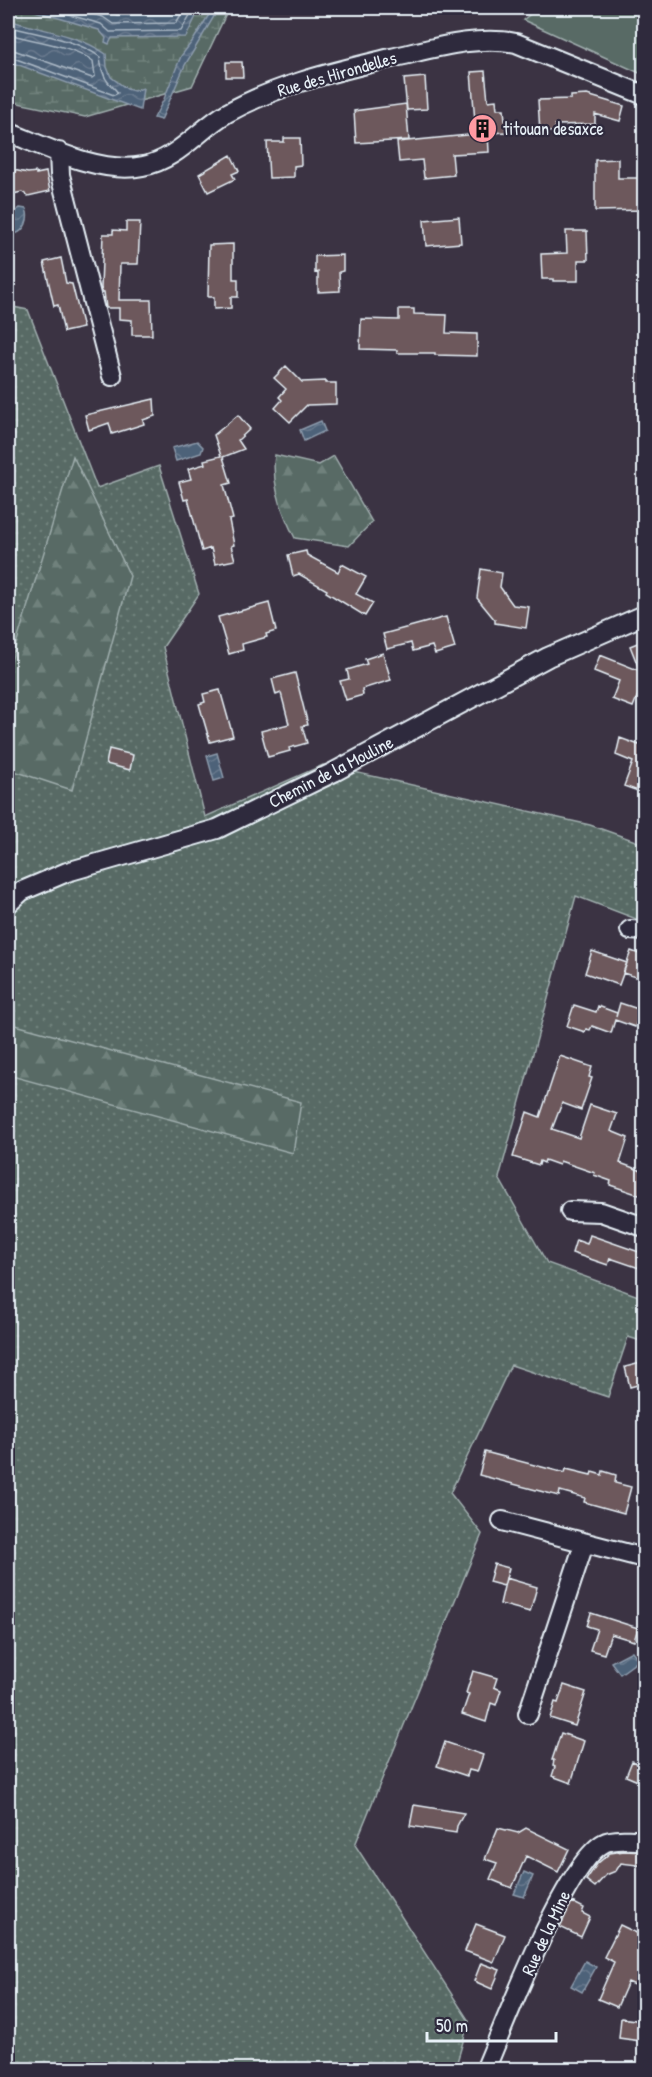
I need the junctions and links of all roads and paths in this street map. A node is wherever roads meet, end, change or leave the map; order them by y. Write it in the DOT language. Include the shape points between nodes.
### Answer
graph roads {
  1 [pos="645,95"];
  2 [pos="8,132"];
  3 [pos="58,152"];
  4 [pos="112,376"];
  5 [pos="645,615"];
  6 [pos="15,887"];
  7 [pos="8,904"];
  8 [pos="570,1211"];
  9 [pos="645,1227"];
  10 [pos="502,1521"];
  11 [pos="584,1544"];
  12 [pos="645,1558"];
  13 [pos="528,1714"];
  14 [pos="645,1841"];
  15 [pos="485,2070"];
  1 -- 3 [label="street, Rue des Hirondelles" via="516,43 477,40 293,83 225,114 180,148 142,167 105,165"];
  2 -- 3 [label="street, Rue des Hirondelles"];
  3 -- 4 [label="street" via="60,176"];
  5 -- 6 [label="street, Chemin de la Mouline" via="548,657 334,772 216,829"];
  6 -- 7 [label="street, Chemin de la Mouline"];
  8 -- 9 [label="street" via="602,1212"];
  10 -- 11 [label="street"];
  11 -- 12 [label="street"];
  11 -- 13 [label="street"];
  14 -- 15 [label="street, Rue de la Mine" via="604,1842 587,1857 540,1941"];
}
